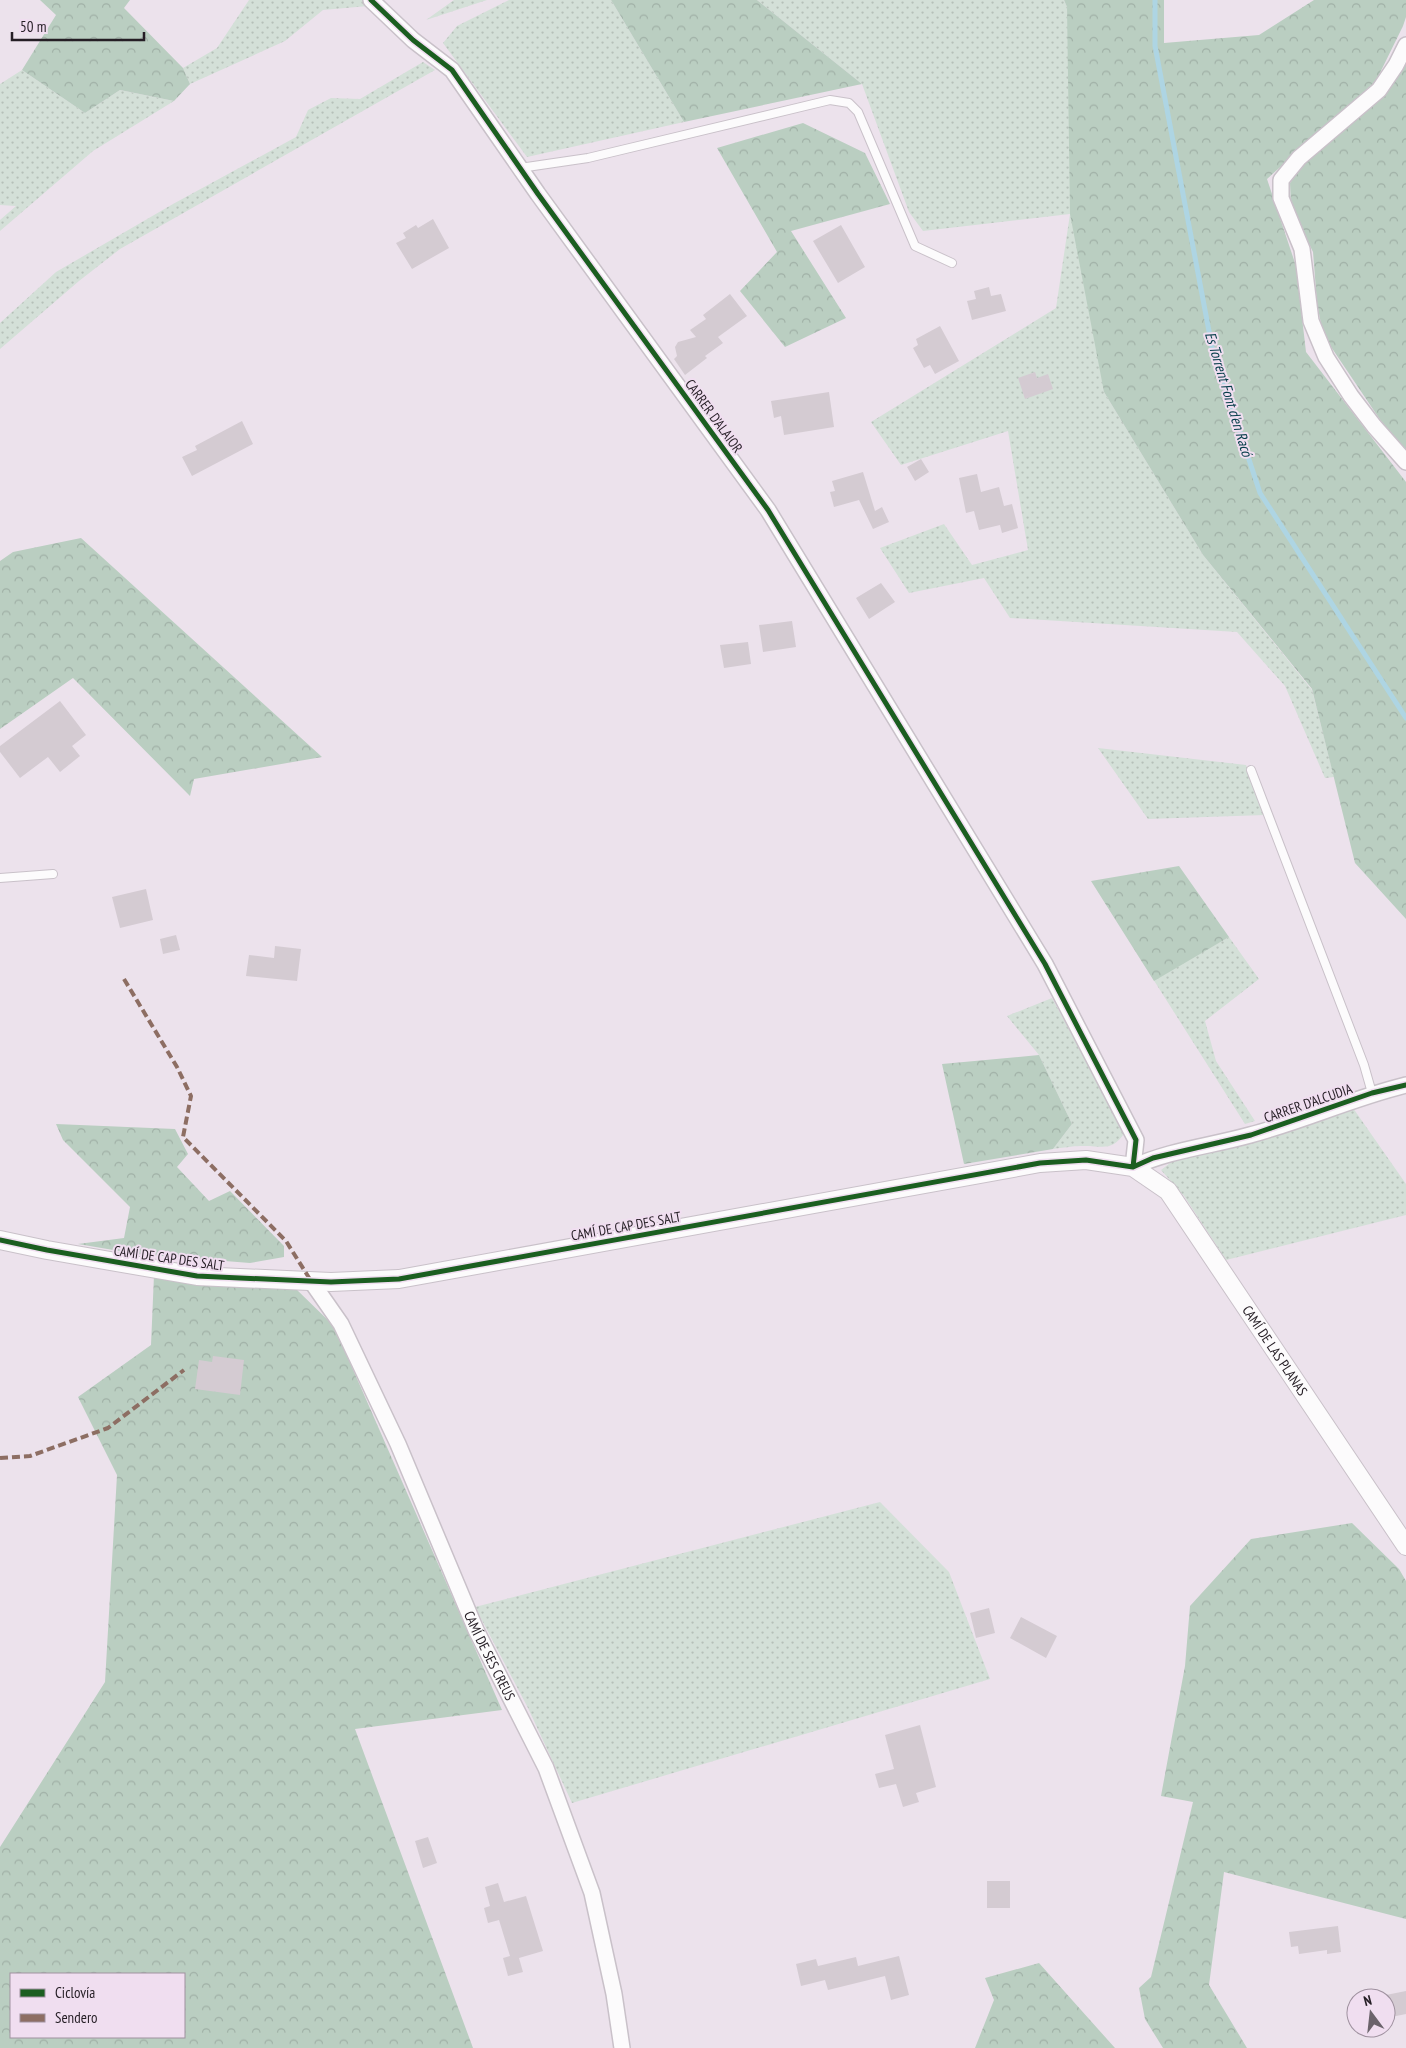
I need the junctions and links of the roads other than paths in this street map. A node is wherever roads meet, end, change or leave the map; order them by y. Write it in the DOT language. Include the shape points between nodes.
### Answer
graph roads {
  1 [pos="371,0"];
  2 [pos="1406,45"];
  3 [pos="520,168"];
  4 [pos="952,263"];
  5 [pos="1406,462"];
  6 [pos="1251,770"];
  7 [pos="53,874"];
  8 [pos="0,878"];
  9 [pos="1406,1085"];
  10 [pos="1372,1093"];
  11 [pos="1133,1167"];
  12 [pos="0,1240"];
  13 [pos="310,1282"];
  14 [pos="1406,1546"];
  15 [pos="622,2048"];
  1 -- 3 [label="street, CARRER D'ALAIOR" via="413,40 452,70"];
  2 -- 5 [label="street" via="1379,90 1299,158 1281,180 1280,198 1302,249 1311,321 1326,357 1351,396"];
  3 -- 4 [label="lane" via="588,158 830,100 849,103 858,112 915,246"];
  3 -- 11 [label="street, CARRER D'ALAIOR" via="768,510 1045,964 1136,1140"];
  6 -- 10 [label="lane, CARRER D'ALCUDIA"];
  7 -- 8 [label="lane"];
  9 -- 10 [label="street"];
  10 -- 11 [label="street, CARRER D'ALCUDIA" via="1252,1135 1153,1158"];
  11 -- 13 [label="street, CAMÍ DE CAP DES SALT" via="1086,1160 1040,1163 399,1279"];
  11 -- 14 [label="street, CAMÍ DE LAS PLANAS" via="1168,1191"];
  12 -- 13 [label="street, CAMÍ DE CAP DES SALT" via="197,1276"];
  13 -- 15 [label="street, CAMÍ DE SES CREUS" via="341,1324 398,1444 476,1630 546,1768 592,1893"];
}
